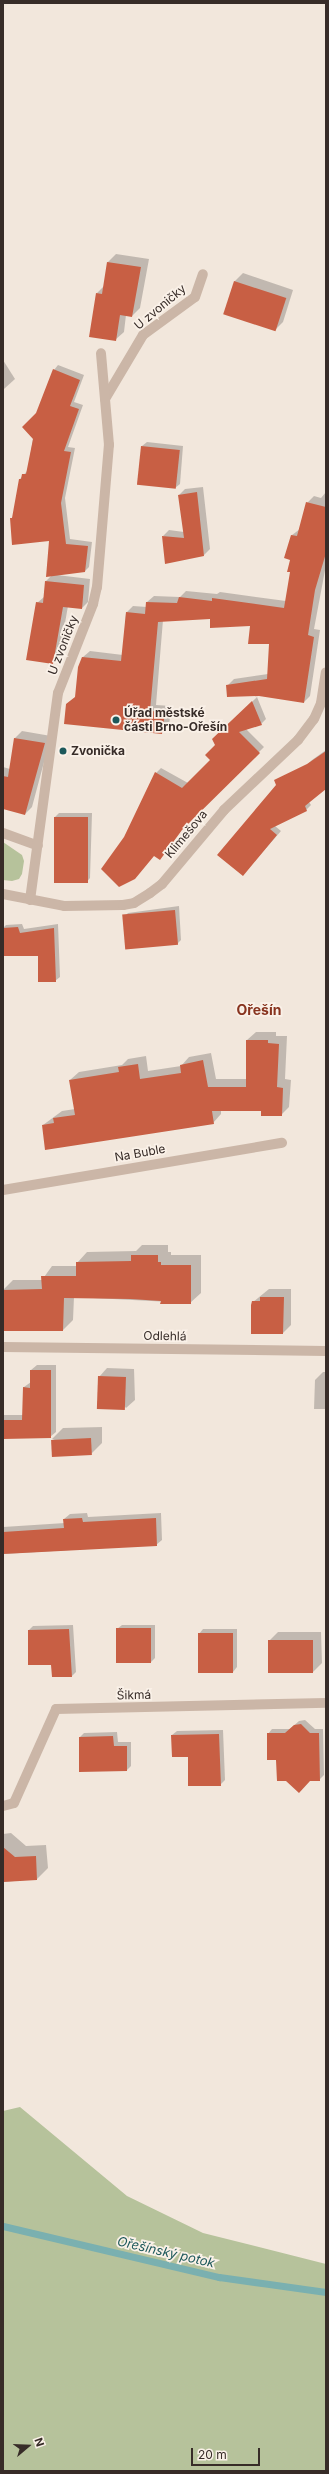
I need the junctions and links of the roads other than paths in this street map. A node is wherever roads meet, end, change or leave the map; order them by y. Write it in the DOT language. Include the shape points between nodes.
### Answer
graph roads {
  1 [pos="203,274"];
  2 [pos="101,353"];
  3 [pos="105,398"];
  4 [pos="326,672"];
  5 [pos="323,703"];
  6 [pos="3,832"];
  7 [pos="38,846"];
  8 [pos="3,894"];
  9 [pos="30,900"];
  10 [pos="282,1143"];
  11 [pos="3,1190"];
  12 [pos="3,1347"];
  13 [pos="326,1351"];
  14 [pos="326,1704"];
  15 [pos="3,1806"];
  1 -- 3 [label="street, U zvoničky" via="195,297 143,335"];
  2 -- 3 [label="street, U zvoničky"];
  3 -- 7 [label="street, U zvoničky" via="109,445 97,587 93,604 58,693"];
  4 -- 5 [label="street, Klimešova"];
  5 -- 9 [label="street, Klimešova" via="298,740 224,810 162,884 150,893 134,903 123,905 64,906"];
  6 -- 7 [label="street"];
  7 -- 9 [label="street, U zvoničky"];
  8 -- 9 [label="street, Klimešova"];
  10 -- 11 [label="street, Na Buble"];
  12 -- 13 [label="street, Odlehlá"];
  14 -- 15 [label="street, Šikmá" via="56,1710 14,1803"];
}
